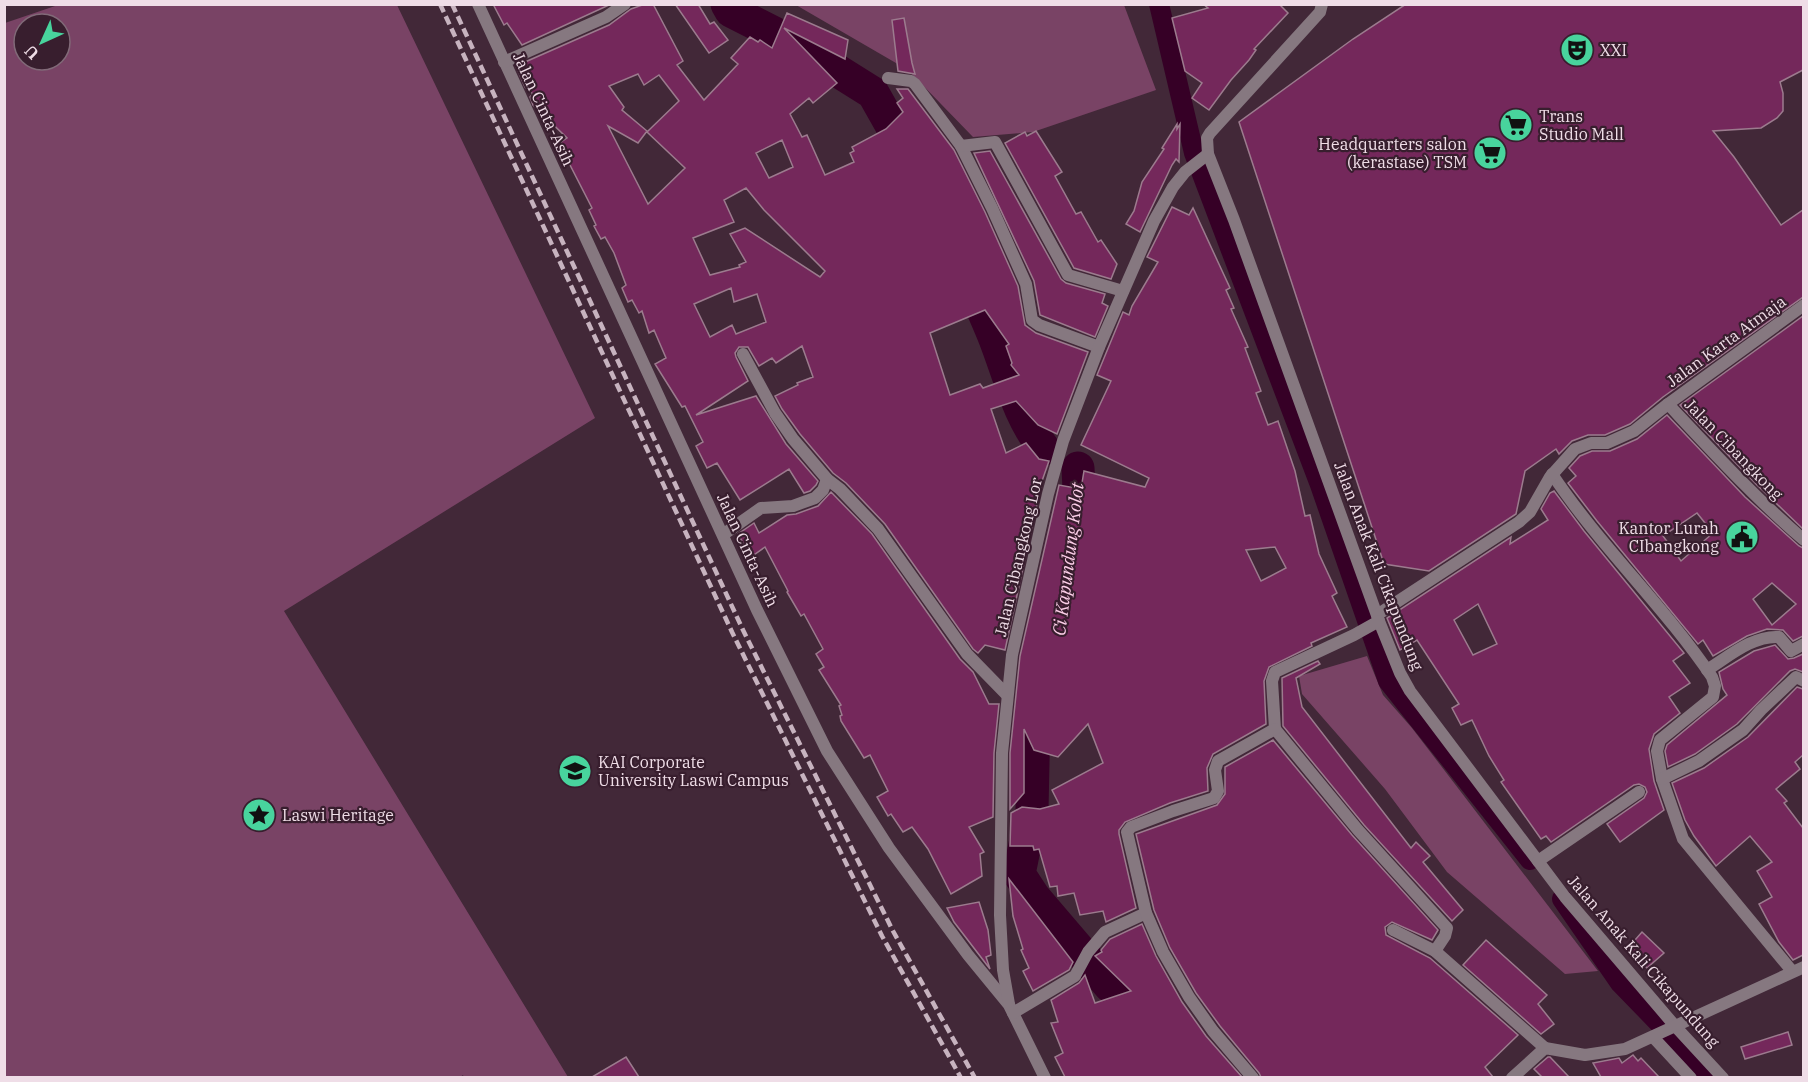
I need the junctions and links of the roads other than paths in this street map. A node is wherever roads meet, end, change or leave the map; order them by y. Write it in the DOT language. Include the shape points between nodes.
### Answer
graph roads {
  1 [pos="478,4"];
  2 [pos="625,4"];
  3 [pos="1322,4"];
  4 [pos="504,62"];
  5 [pos="888,78"];
  6 [pos="961,146"];
  7 [pos="1205,156"];
  8 [pos="1123,291"];
  9 [pos="1803,305"];
  10 [pos="1099,347"];
  11 [pos="743,354"];
  12 [pos="1668,404"];
  13 [pos="1552,474"];
  14 [pos="827,479"];
  15 [pos="724,534"];
  16 [pos="1803,540"];
  17 [pos="1376,621"];
  18 [pos="1803,644"];
  19 [pos="1707,670"];
  20 [pos="1803,681"];
  21 [pos="1007,695"];
  22 [pos="1275,729"];
  23 [pos="1662,779"];
  24 [pos="1639,792"];
  25 [pos="1538,861"];
  26 [pos="1146,913"];
  27 [pos="1393,930"];
  28 [pos="1435,951"];
  29 [pos="1798,969"];
  30 [pos="1011,1009"];
  31 [pos="1665,1032"];
  32 [pos="1545,1048"];
  33 [pos="1045,1077"];
  34 [pos="1253,1077"];
  35 [pos="1512,1077"];
  36 [pos="1691,1077"];
  37 [pos="1724,1077"];
  1 -- 4 [label="street, Jalan Cinta-Asih"];
  2 -- 4 [label="street" via="606,17"];
  3 -- 7 [label="street" via="1320,12 1207,138"];
  4 -- 15 [label="street, Jalan Cinta-Asih"];
  5 -- 6 [label="street" via="915,84"];
  6 -- 8 [label="street" via="994,142 1068,275"];
  6 -- 10 [label="street" via="1026,284 1032,320"];
  7 -- 8 [label="street, Jalan Cibangkong Lor" via="1173,187"];
  7 -- 17 [label="street, Jalan Anak Kali Cikapundung" via="1234,220"];
  8 -- 10 [label="street, Jalan Cibangkong Lor"];
  9 -- 12 [label="street, Jalan Karta Atmaja"];
  10 -- 21 [label="street, Jalan Cibangkong Lor" via="1063,441 1048,494 1012,655"];
  11 -- 14 [label="street" via="775,413"];
  12 -- 13 [label="street, Jalan Karta Atmaja" via="1620,439 1575,449"];
  12 -- 16 [label="street, Jalan Cibangkong" via="1736,477"];
  13 -- 17 [label="street, Jalan Karta Atmaja" via="1530,512 1519,522"];
  13 -- 19 [label="street"];
  14 -- 15 [label="street" via="815,498 793,506 761,508"];
  14 -- 21 [label="street" via="878,529 967,654"];
  15 -- 30 [label="street, Jalan Cinta-Asih" via="782,661 838,768 889,848"];
  17 -- 22 [label="street, Jalan Karta Atmaja" via="1275,672"];
  17 -- 25 [label="street, Jalan Anak Kali Cikapundung" via="1410,691"];
  18 -- 19 [label="street" via="1791,651 1779,637 1765,638"];
  19 -- 23 [label="street" via="1715,686 1713,697 1660,740 1657,751"];
  20 -- 23 [label="street" via="1796,677 1749,726 1699,761"];
  21 -- 30 [label="street, Jalan Cibangkong Lor" via="1002,753 1000,915 1003,970"];
  22 -- 26 [label="street" via="1218,761 1218,791 1214,798 1128,830"];
  22 -- 28 [label="street" via="1358,830 1447,927 1446,936"];
  23 -- 29 [label="street" via="1683,839"];
  24 -- 25 [label="street"];
  25 -- 31 [label="street, Jalan Anak Kali Cikapundung"];
  26 -- 30 [label="street" via="1105,932 1071,979"];
  26 -- 34 [label="street" via="1189,997"];
  27 -- 28 [label="street"];
  28 -- 32 [label="street"];
  29 -- 31 [label="street"];
  30 -- 33 [label="street, Jalan Cinta-Asih"];
  31 -- 32 [label="street" via="1626,1049 1598,1054"];
  31 -- 36 [label="street"];
  31 -- 37 [label="street, Jalan Anak Kali Cikapundung"];
  32 -- 35 [label="street"];
}
